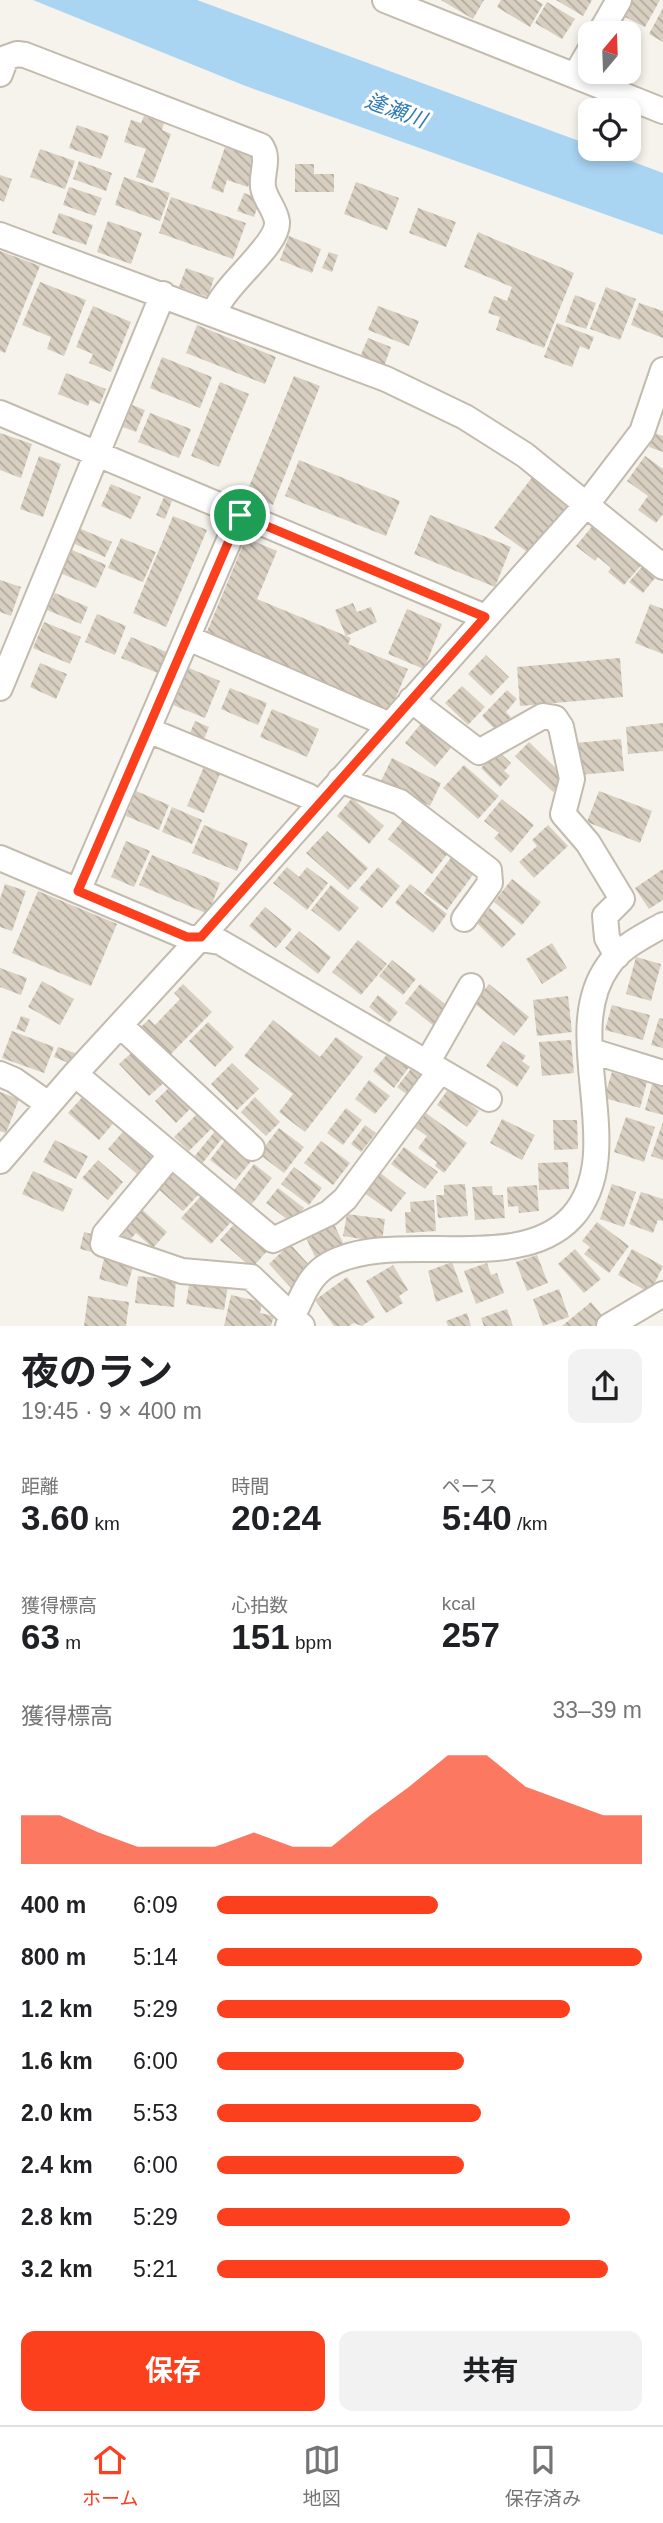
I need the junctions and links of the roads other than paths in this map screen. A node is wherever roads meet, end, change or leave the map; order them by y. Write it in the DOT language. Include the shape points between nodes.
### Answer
graph roads {
  1 [pos="385,0"];
  2 [pos="619,0"];
  3 [pos="607,21"];
  4 [pos="578,71"];
  5 [pos="0,74"];
  6 [pos="576,74"];
  7 [pos="663,111"];
  8 [pos="0,236"];
  9 [pos="163,294"];
  10 [pos="214,313"];
  11 [pos="663,370"];
  12 [pos="0,413"];
  13 [pos="96,454"];
  14 [pos="587,504"];
  15 [pos="240,515"];
  16 [pos="663,567"];
  17 [pos="485,617"];
  18 [pos="188,638"];
  19 [pos="5,662"];
  20 [pos="0,688"];
  21 [pos="411,700"];
  22 [pos="390,724"];
  23 [pos="148,730"];
  24 [pos="340,780"];
  25 [pos="319,804"];
  26 [pos="0,858"];
  27 [pos="78,891"];
  28 [pos="464,919"];
  29 [pos="663,925"];
  30 [pos="201,937"];
  31 [pos="617,956"];
  32 [pos="471,986"];
  33 [pos="120,1025"];
  34 [pos="592,1051"];
  35 [pos="434,1067"];
  36 [pos="663,1073"];
  37 [pos="0,1074"];
  38 [pos="75,1074"];
  39 [pos="489,1099"];
  40 [pos="48,1104"];
  41 [pos="252,1148"];
  42 [pos="170,1156"];
  43 [pos="0,1161"];
  44 [pos="663,1294"];
  45 [pos="294,1323"];
  46 [pos="610,1326"];
  1 -- 6 [label="street"];
  2 -- 3 [label="street"];
  4 -- 6 [label="street"];
  5 -- 10 [label="street" via="6,58 25,55 261,146 266,159 264,192 277,219 276,230 270,243 224,291"];
  6 -- 7 [label="street"];
  8 -- 9 [label="street"];
  9 -- 10 [label="street"];
  9 -- 13 [label="street"];
  10 -- 14 [label="street" via="386,379 466,417 526,455"];
  11 -- 14 [label="street" via="642,432"];
  12 -- 13 [label="street"];
  13 -- 15 [label="street"];
  13 -- 19 [label="street"];
  14 -- 16 [label="street"];
  14 -- 17 [label="street"];
  15 -- 17 [label="street"];
  15 -- 18 [label="street"];
  17 -- 21 [label="street"];
  18 -- 22 [label="street"];
  18 -- 23 [label="street"];
  19 -- 20 [label="street"];
  21 -- 22 [label="street"];
  21 -- 31 [label="street" via="480,752 543,716 555,718 572,779 563,814 588,843 622,899 605,916 607,938"];
  22 -- 24 [label="street"];
  23 -- 25 [label="street"];
  23 -- 27 [label="street"];
  24 -- 25 [label="street"];
  24 -- 28 [label="street" via="400,802 489,870 490,883"];
  25 -- 30 [label="street"];
  26 -- 27 [label="street"];
  27 -- 30 [label="street" via="187,937"];
  29 -- 31 [label="street"];
  30 -- 33 [label="street"];
  30 -- 35 [label="street" via="220,942"];
  31 -- 34 [label="street" via="607,966 594,998"];
  32 -- 35 [label="street"];
  33 -- 38 [label="street"];
  33 -- 41 [label="street"];
  34 -- 36 [label="street"];
  34 -- 45 [label="street" via="593,1178 579,1209 557,1232 507,1247 383,1252 328,1265 314,1276"];
  35 -- 39 [label="street"];
  35 -- 42 [label="street" via="345,1199 329,1213 273,1240"];
  37 -- 40 [label="street"];
  38 -- 40 [label="street"];
  38 -- 42 [label="street"];
  40 -- 43 [label="street"];
  42 -- 45 [label="street" via="105,1234 103,1244 182,1271 251,1278"];
  44 -- 46 [label="street"];
}
